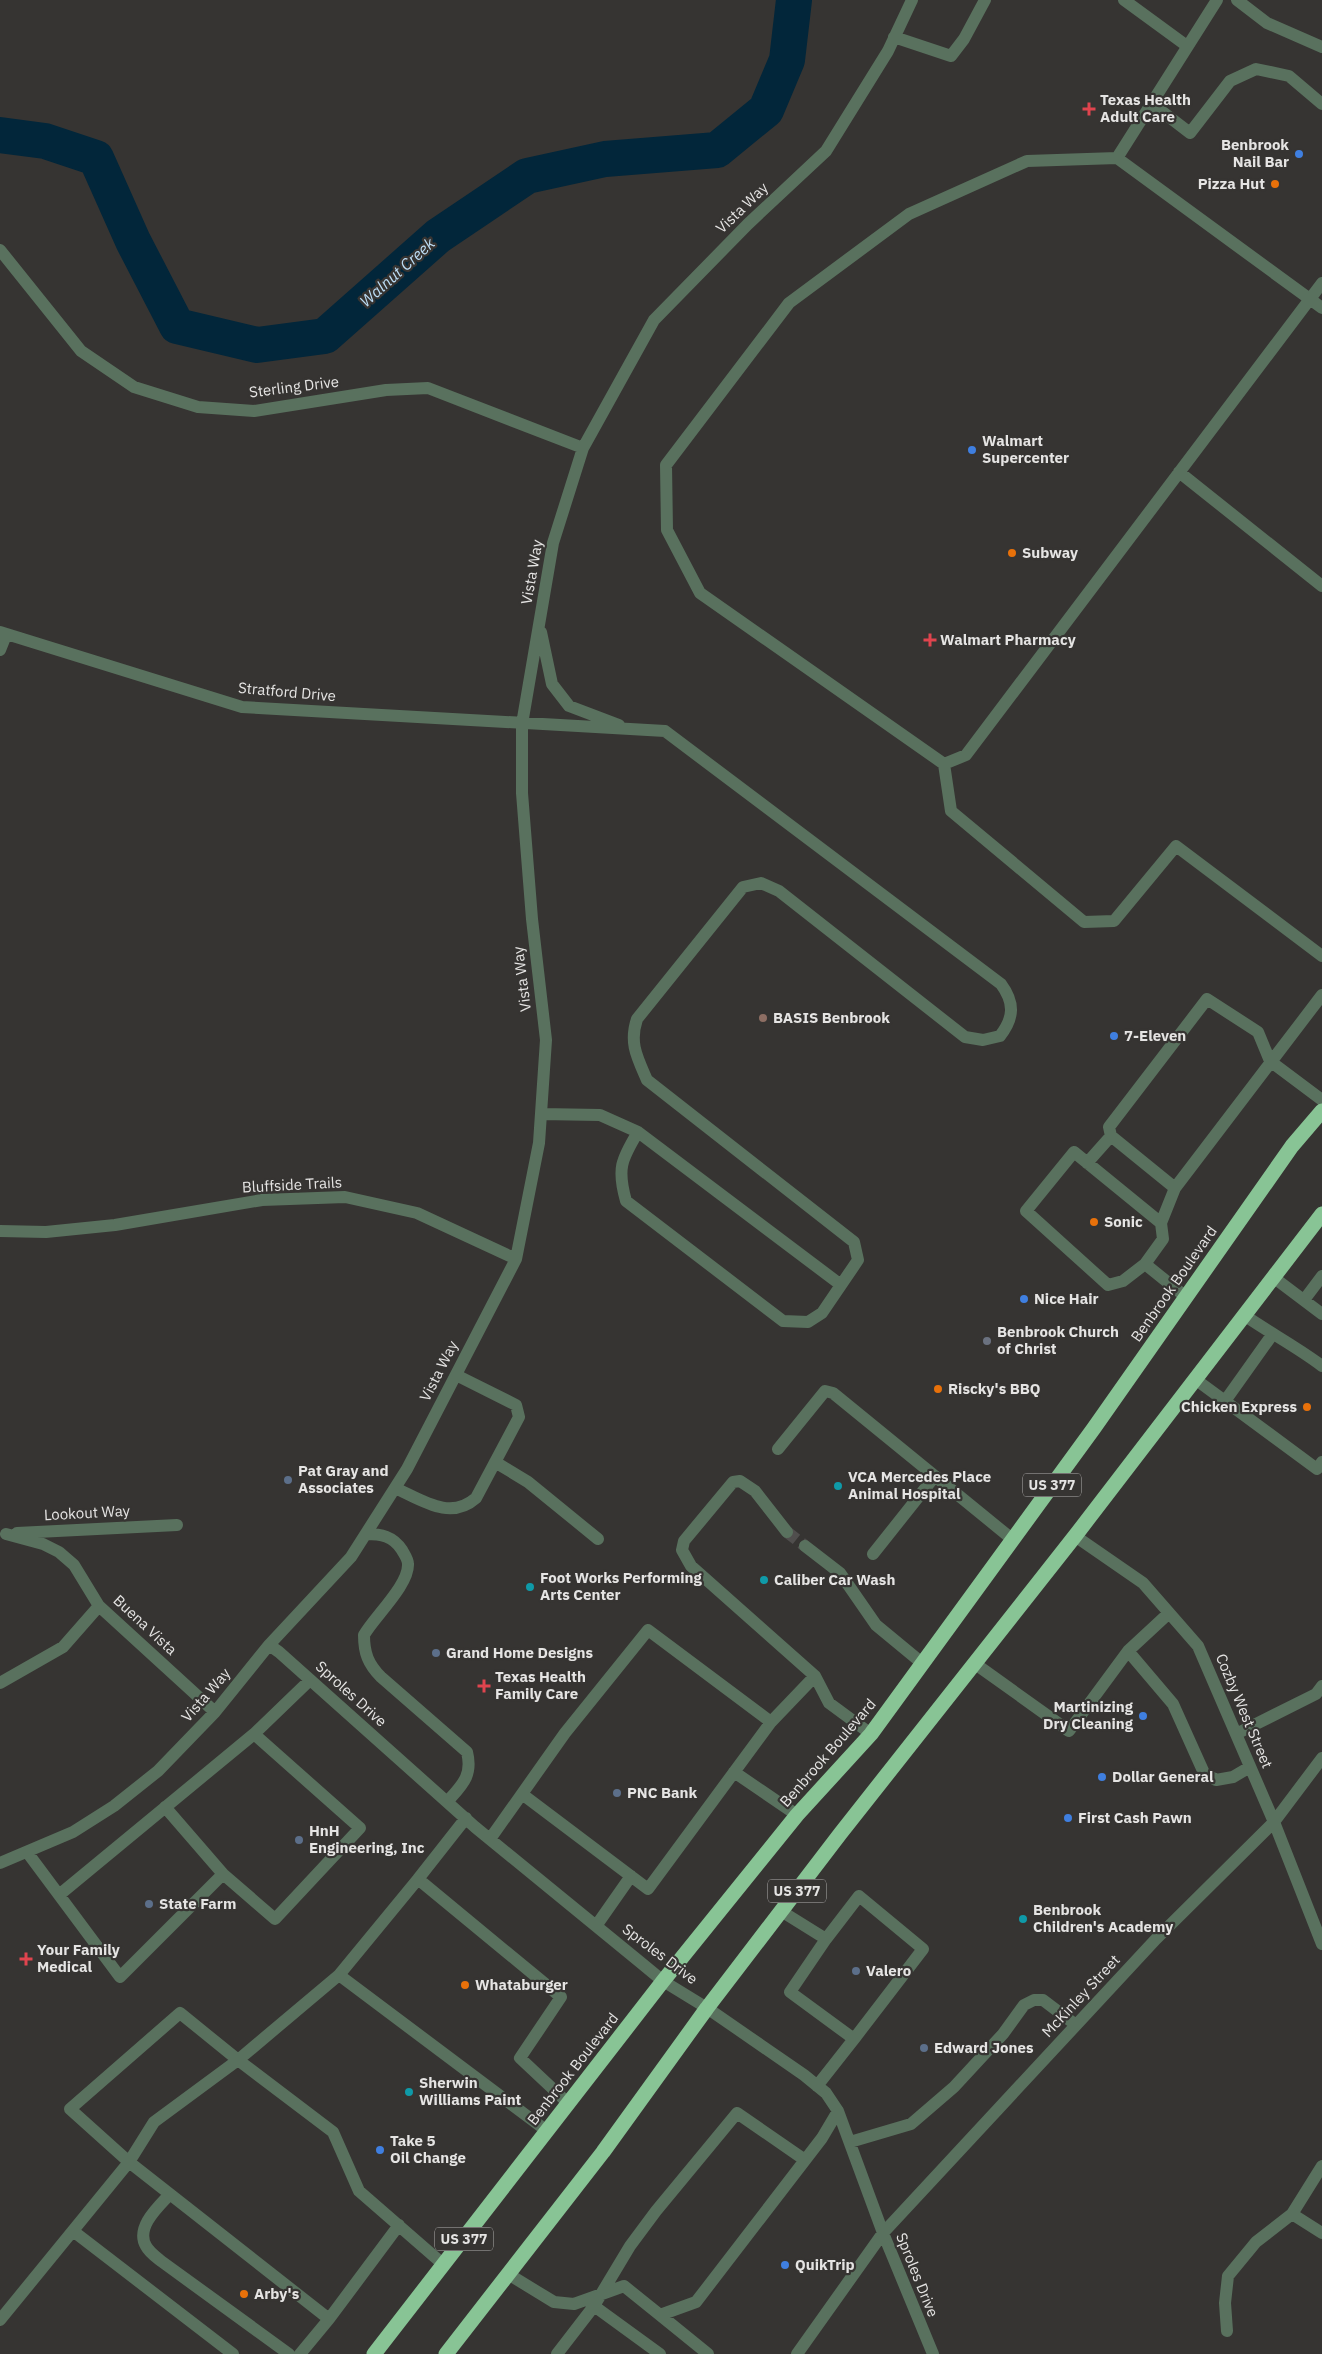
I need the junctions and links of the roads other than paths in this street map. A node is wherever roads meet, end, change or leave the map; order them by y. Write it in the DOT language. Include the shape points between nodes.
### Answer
graph roads {
  1 [pos="912,0"];
  2 [pos="985,0"];
  3 [pos="1124,0"];
  4 [pos="1217,0"];
  5 [pos="1237,0"];
  6 [pos="894,37"];
  7 [pos="1187,46"];
  8 [pos="1322,47"];
  9 [pos="1151,103"];
  10 [pos="1322,104"];
  11 [pos="1117,158"];
  12 [pos="0,250"];
  13 [pos="1322,283"];
  14 [pos="1310,299"];
  15 [pos="1322,308"];
  16 [pos="583,448"];
  17 [pos="1179,472"];
  18 [pos="1322,586"];
  19 [pos="539,624"];
  20 [pos="3,633"];
  21 [pos="0,650"];
  22 [pos="522,724"];
  23 [pos="631,729"];
  24 [pos="944,764"];
  25 [pos="1322,956"];
  26 [pos="1322,995"];
  27 [pos="1270,1061"];
  28 [pos="1322,1100"];
  29 [pos="1322,1110"];
  30 [pos="541,1114"];
  31 [pos="638,1132"];
  32 [pos="1111,1136"];
  33 [pos="1087,1162"];
  34 [pos="1175,1188"];
  35 [pos="1322,1214"];
  36 [pos="1161,1223"];
  37 [pos="0,1231"];
  38 [pos="516,1259"];
  39 [pos="1145,1264"];
  40 [pos="1322,1276"];
  41 [pos="1273,1277"];
  42 [pos="841,1285"];
  43 [pos="1186,1297"];
  44 [pos="1304,1300"];
  45 [pos="1322,1314"];
  46 [pos="1244,1315"];
  47 [pos="1272,1335"];
  48 [pos="1322,1366"];
  49 [pos="456,1375"];
  50 [pos="1195,1379"];
  51 [pos="1225,1401"];
  52 [pos="778,1449"];
  53 [pos="495,1462"];
  54 [pos="1322,1462"];
  55 [pos="935,1476"];
  56 [pos="395,1488"];
  57 [pos="177,1525"];
  58 [pos="787,1532"];
  59 [pos="3,1534"];
  60 [pos="366,1534"];
  61 [pos="1075,1536"];
  62 [pos="598,1539"];
  63 [pos="1012,1539"];
  64 [pos="804,1546"];
  65 [pos="873,1554"];
  66 [pos="99,1606"];
  67 [pos="1169,1613"];
  68 [pos="269,1645"];
  69 [pos="1128,1651"];
  70 [pos="922,1663"];
  71 [pos="974,1663"];
  72 [pos="815,1676"];
  73 [pos="310,1680"];
  74 [pos="0,1683"];
  75 [pos="1320,1694"];
  76 [pos="215,1712"];
  77 [pos="771,1722"];
  78 [pos="254,1734"];
  79 [pos="871,1734"];
  80 [pos="1236,1734"];
  81 [pos="1322,1758"];
  82 [pos="1250,1767"];
  83 [pos="734,1772"];
  84 [pos="522,1794"];
  85 [pos="447,1802"];
  86 [pos="165,1807"];
  87 [pos="797,1815"];
  88 [pos="466,1818"];
  89 [pos="1274,1822"];
  90 [pos="490,1839"];
  91 [pos="27,1852"];
  92 [pos="0,1863"];
  93 [pos="223,1874"];
  94 [pos="631,1876"];
  95 [pos="418,1880"];
  96 [pos="59,1895"];
  97 [pos="781,1911"];
  98 [pos="596,1926"];
  99 [pos="826,1939"];
  100 [pos="1322,1944"];
  101 [pos="339,1975"];
  102 [pos="663,1981"];
  103 [pos="707,2008"];
  104 [pos="1076,2025"];
  105 [pos="854,2039"];
  106 [pos="238,2060"];
  107 [pos="817,2086"];
  108 [pos="569,2104"];
  109 [pos="838,2111"];
  110 [pos="547,2131"];
  111 [pos="850,2142"];
  112 [pos="805,2160"];
  113 [pos="129,2162"];
  114 [pos="1322,2166"];
  115 [pos="170,2194"];
  116 [pos="1292,2214"];
  117 [pos="399,2225"];
  118 [pos="73,2231"];
  119 [pos="883,2233"];
  120 [pos="1322,2233"];
  121 [pos="444,2265"];
  122 [pos="508,2274"];
  123 [pos="597,2301"];
  124 [pos="660,2315"];
  125 [pos="329,2319"];
  126 [pos="0,2320"];
  127 [pos="1227,2331"];
  128 [pos="233,2354"];
  129 [pos="289,2354"];
  130 [pos="300,2354"];
  131 [pos="374,2354"];
  132 [pos="446,2354"];
  133 [pos="557,2354"];
  134 [pos="660,2354"];
  135 [pos="708,2354"];
  136 [pos="797,2354"];
  137 [pos="933,2354"];
  1 -- 6 [label="street, Vista Way"];
  2 -- 6 [label="street" via="951,56"];
  3 -- 7 [label="street"];
  4 -- 7 [label="street"];
  5 -- 8 [label="street" via="1267,23"];
  6 -- 16 [label="street, Vista Way" via="888,52 826,151 748,224 654,320"];
  7 -- 9 [label="street"];
  9 -- 10 [label="street" via="1190,133 1230,81 1256,69 1289,76"];
  9 -- 11 [label="street"];
  11 -- 14 [label="street"];
  11 -- 24 [label="street" via="1027,162 909,214 789,303 666,465 667,530 700,593"];
  12 -- 16 [label="street, Sterling Drive" via="81,351 134,387 198,407 254,411 386,390 428,388"];
  13 -- 14 [label="street"];
  14 -- 15 [label="street"];
  14 -- 17 [label="street"];
  16 -- 19 [label="street, Vista Way" via="553,543"];
  17 -- 18 [label="street"];
  17 -- 24 [label="street" via="966,754"];
  19 -- 22 [label="street, Vista Way"];
  19 -- 23 [label="street" via="552,684 569,706"];
  20 -- 21 [label="street"];
  20 -- 22 [label="street, Stratford Drive" via="242,707"];
  22 -- 23 [label="street, Stratford Drive"];
  22 -- 30 [label="street, Vista Way" via="522,793 546,1040"];
  23 -- 42 [label="street, Stratford Drive" via="665,731 993,978 1009,994 1010,1024 1000,1036 983,1040 965,1037 779,891 762,883 742,887 637,1019 632,1032 635,1054 647,1080 854,1242 858,1260"];
  24 -- 25 [label="street" via="951,811 1084,922 1114,920 1176,846"];
  26 -- 27 [label="street"];
  27 -- 28 [label="street"];
  27 -- 32 [label="street" via="1258,1032 1207,999 1109,1126"];
  27 -- 34 [label="street"];
  29 -- 43 [label="highway, Benbrook Boulevard / US 377" via="1292,1146"];
  30 -- 31 [label="street" via="600,1115"];
  30 -- 38 [label="street, Vista Way" via="539,1142"];
  31 -- 42 [label="street"];
  31 -- 42 [label="street" via="624,1154 620,1178 626,1201 783,1321 808,1322 822,1313"];
  32 -- 33 [label="street"];
  32 -- 34 [label="street"];
  33 -- 36 [label="street"];
  33 -- 39 [label="street" via="1074,1152 1026,1211 1108,1285 1123,1281"];
  34 -- 36 [label="street"];
  35 -- 41 [label="highway, US 377"];
  36 -- 39 [label="street" via="1163,1239"];
  37 -- 38 [label="street, Bluffside Trails" via="46,1232 115,1225 262,1200 345,1197 417,1213"];
  38 -- 49 [label="street, Vista Way"];
  39 -- 43 [label="street"];
  40 -- 44 [label="street"];
  41 -- 44 [label="street"];
  41 -- 46 [label="highway, US 377"];
  43 -- 63 [label="highway, Benbrook Boulevard / US 377"];
  44 -- 45 [label="street"];
  46 -- 47 [label="street"];
  46 -- 50 [label="highway, US 377"];
  47 -- 48 [label="street" via="1291,1343"];
  47 -- 51 [label="street"];
  49 -- 53 [label="street" via="516,1405 519,1418"];
  49 -- 56 [label="street, Vista Way"];
  50 -- 51 [label="street"];
  50 -- 61 [label="highway, US 377"];
  51 -- 54 [label="street" via="1317,1469"];
  52 -- 55 [label="street" via="825,1391 833,1393"];
  53 -- 56 [label="street" via="476,1498 466,1507 446,1510"];
  53 -- 62 [label="street" via="528,1482"];
  55 -- 63 [label="street"];
  55 -- 65 [label="street"];
  56 -- 60 [label="street, Vista Way"];
  57 -- 59 [label="street, Lookout Way"];
  58 -- 72 [label="street" via="756,1492 740,1481 733,1482 684,1541 682,1550 691,1566"];
  59 -- 66 [label="street, Buena Vista" via="44,1544 59,1552 74,1565"];
  60 -- 68 [label="street, Vista Way" via="351,1557"];
  60 -- 85 [label="street" via="382,1534 397,1542 409,1562 398,1588 364,1635 366,1654 370,1665 381,1677 468,1752 470,1761 466,1781"];
  61 -- 67 [label="street, Cozby West Street" via="1143,1584"];
  61 -- 71 [label="highway, US 377"];
  63 -- 70 [label="highway, Benbrook Boulevard / US 377"];
  64 -- 70 [label="street" via="840,1573 876,1625"];
  66 -- 74 [label="street" via="63,1647"];
  66 -- 76 [label="street, Buena Vista"];
  67 -- 69 [label="street"];
  67 -- 80 [label="street, Cozby West Street" via="1198,1646"];
  68 -- 73 [label="street, Sproles Drive"];
  68 -- 76 [label="street, Vista Way"];
  69 -- 71 [label="street" via="1069,1732"];
  69 -- 82 [label="street" via="1173,1704 1204,1772 1216,1780 1233,1777"];
  70 -- 79 [label="highway, Benbrook Boulevard / US 377"];
  71 -- 97 [label="highway, US 377"];
  72 -- 77 [label="street"];
  72 -- 79 [label="street" via="829,1703"];
  73 -- 78 [label="street"];
  73 -- 85 [label="street, Sproles Drive"];
  75 -- 80 [label="street"];
  76 -- 91 [label="street, Vista Way" via="158,1770 114,1806 73,1832"];
  77 -- 83 [label="street"];
  77 -- 84 [label="street" via="648,1630 565,1733"];
  78 -- 86 [label="street"];
  78 -- 93 [label="street" via="360,1828 274,1919"];
  79 -- 87 [label="highway, Benbrook Boulevard / US 377"];
  80 -- 82 [label="street, Cozby West Street"];
  81 -- 89 [label="street, McKinley Street"];
  82 -- 89 [label="street, Cozby West Street"];
  83 -- 87 [label="street"];
  83 -- 94 [label="street" via="648,1889"];
  84 -- 90 [label="street"];
  84 -- 94 [label="street"];
  85 -- 88 [label="street, Sproles Drive"];
  86 -- 93 [label="street"];
  86 -- 96 [label="street"];
  87 -- 102 [label="highway, Benbrook Boulevard / US 377"];
  88 -- 90 [label="street, Sproles Drive"];
  88 -- 95 [label="street"];
  89 -- 100 [label="street, Cozby West Street"];
  89 -- 104 [label="street, McKinley Street" via="1156,1938"];
  90 -- 98 [label="street, Sproles Drive"];
  91 -- 92 [label="street, Vista Way"];
  91 -- 96 [label="street"];
  93 -- 96 [label="street" via="120,1977"];
  94 -- 98 [label="street"];
  95 -- 101 [label="street"];
  95 -- 108 [label="street" via="560,1997 520,2058"];
  97 -- 99 [label="street"];
  97 -- 103 [label="highway, US 377"];
  98 -- 102 [label="street, Sproles Drive"];
  99 -- 105 [label="street" via="790,1992"];
  99 -- 105 [label="street" via="858,1896 922,1949"];
  101 -- 106 [label="street"];
  101 -- 110 [label="street"];
  102 -- 103 [label="street, Sproles Drive"];
  102 -- 108 [label="highway, Benbrook Boulevard / US 377"];
  103 -- 107 [label="street, Sproles Drive"];
  103 -- 122 [label="highway, US 377" via="603,2152"];
  104 -- 111 [label="street" via="1043,2000 1024,2005 1003,2034 954,2087 911,2124"];
  104 -- 119 [label="street, McKinley Street"];
  105 -- 107 [label="street"];
  106 -- 113 [label="street" via="154,2122"];
  106 -- 113 [label="street" via="180,2013 70,2109"];
  106 -- 117 [label="street" via="332,2132 359,2191"];
  107 -- 109 [label="street, Sproles Drive"];
  108 -- 110 [label="highway, Benbrook Boulevard / US 377"];
  109 -- 111 [label="street, Sproles Drive"];
  109 -- 112 [label="street"];
  110 -- 121 [label="highway, Benbrook Boulevard / US 377"];
  111 -- 119 [label="street, Sproles Drive"];
  112 -- 123 [label="street" via="737,2113 656,2212"];
  112 -- 124 [label="street" via="696,2302"];
  113 -- 115 [label="street"];
  113 -- 118 [label="street"];
  114 -- 116 [label="street"];
  115 -- 125 [label="street"];
  115 -- 129 [label="street" via="150,2216 144,2230 146,2245 161,2261"];
  116 -- 120 [label="street"];
  116 -- 127 [label="street" via="1256,2242 1228,2276"];
  117 -- 121 [label="street"];
  117 -- 125 [label="street"];
  118 -- 126 [label="street"];
  118 -- 128 [label="street"];
  119 -- 136 [label="street, McKinley Street"];
  119 -- 137 [label="street, Sproles Drive"];
  121 -- 131 [label="highway, Benbrook Boulevard / US 377"];
  122 -- 123 [label="street" via="554,2302"];
  122 -- 132 [label="highway, US 377"];
  123 -- 124 [label="street" via="624,2286"];
  123 -- 133 [label="street"];
  123 -- 134 [label="street"];
  124 -- 135 [label="street"];
  125 -- 130 [label="street"];
}
